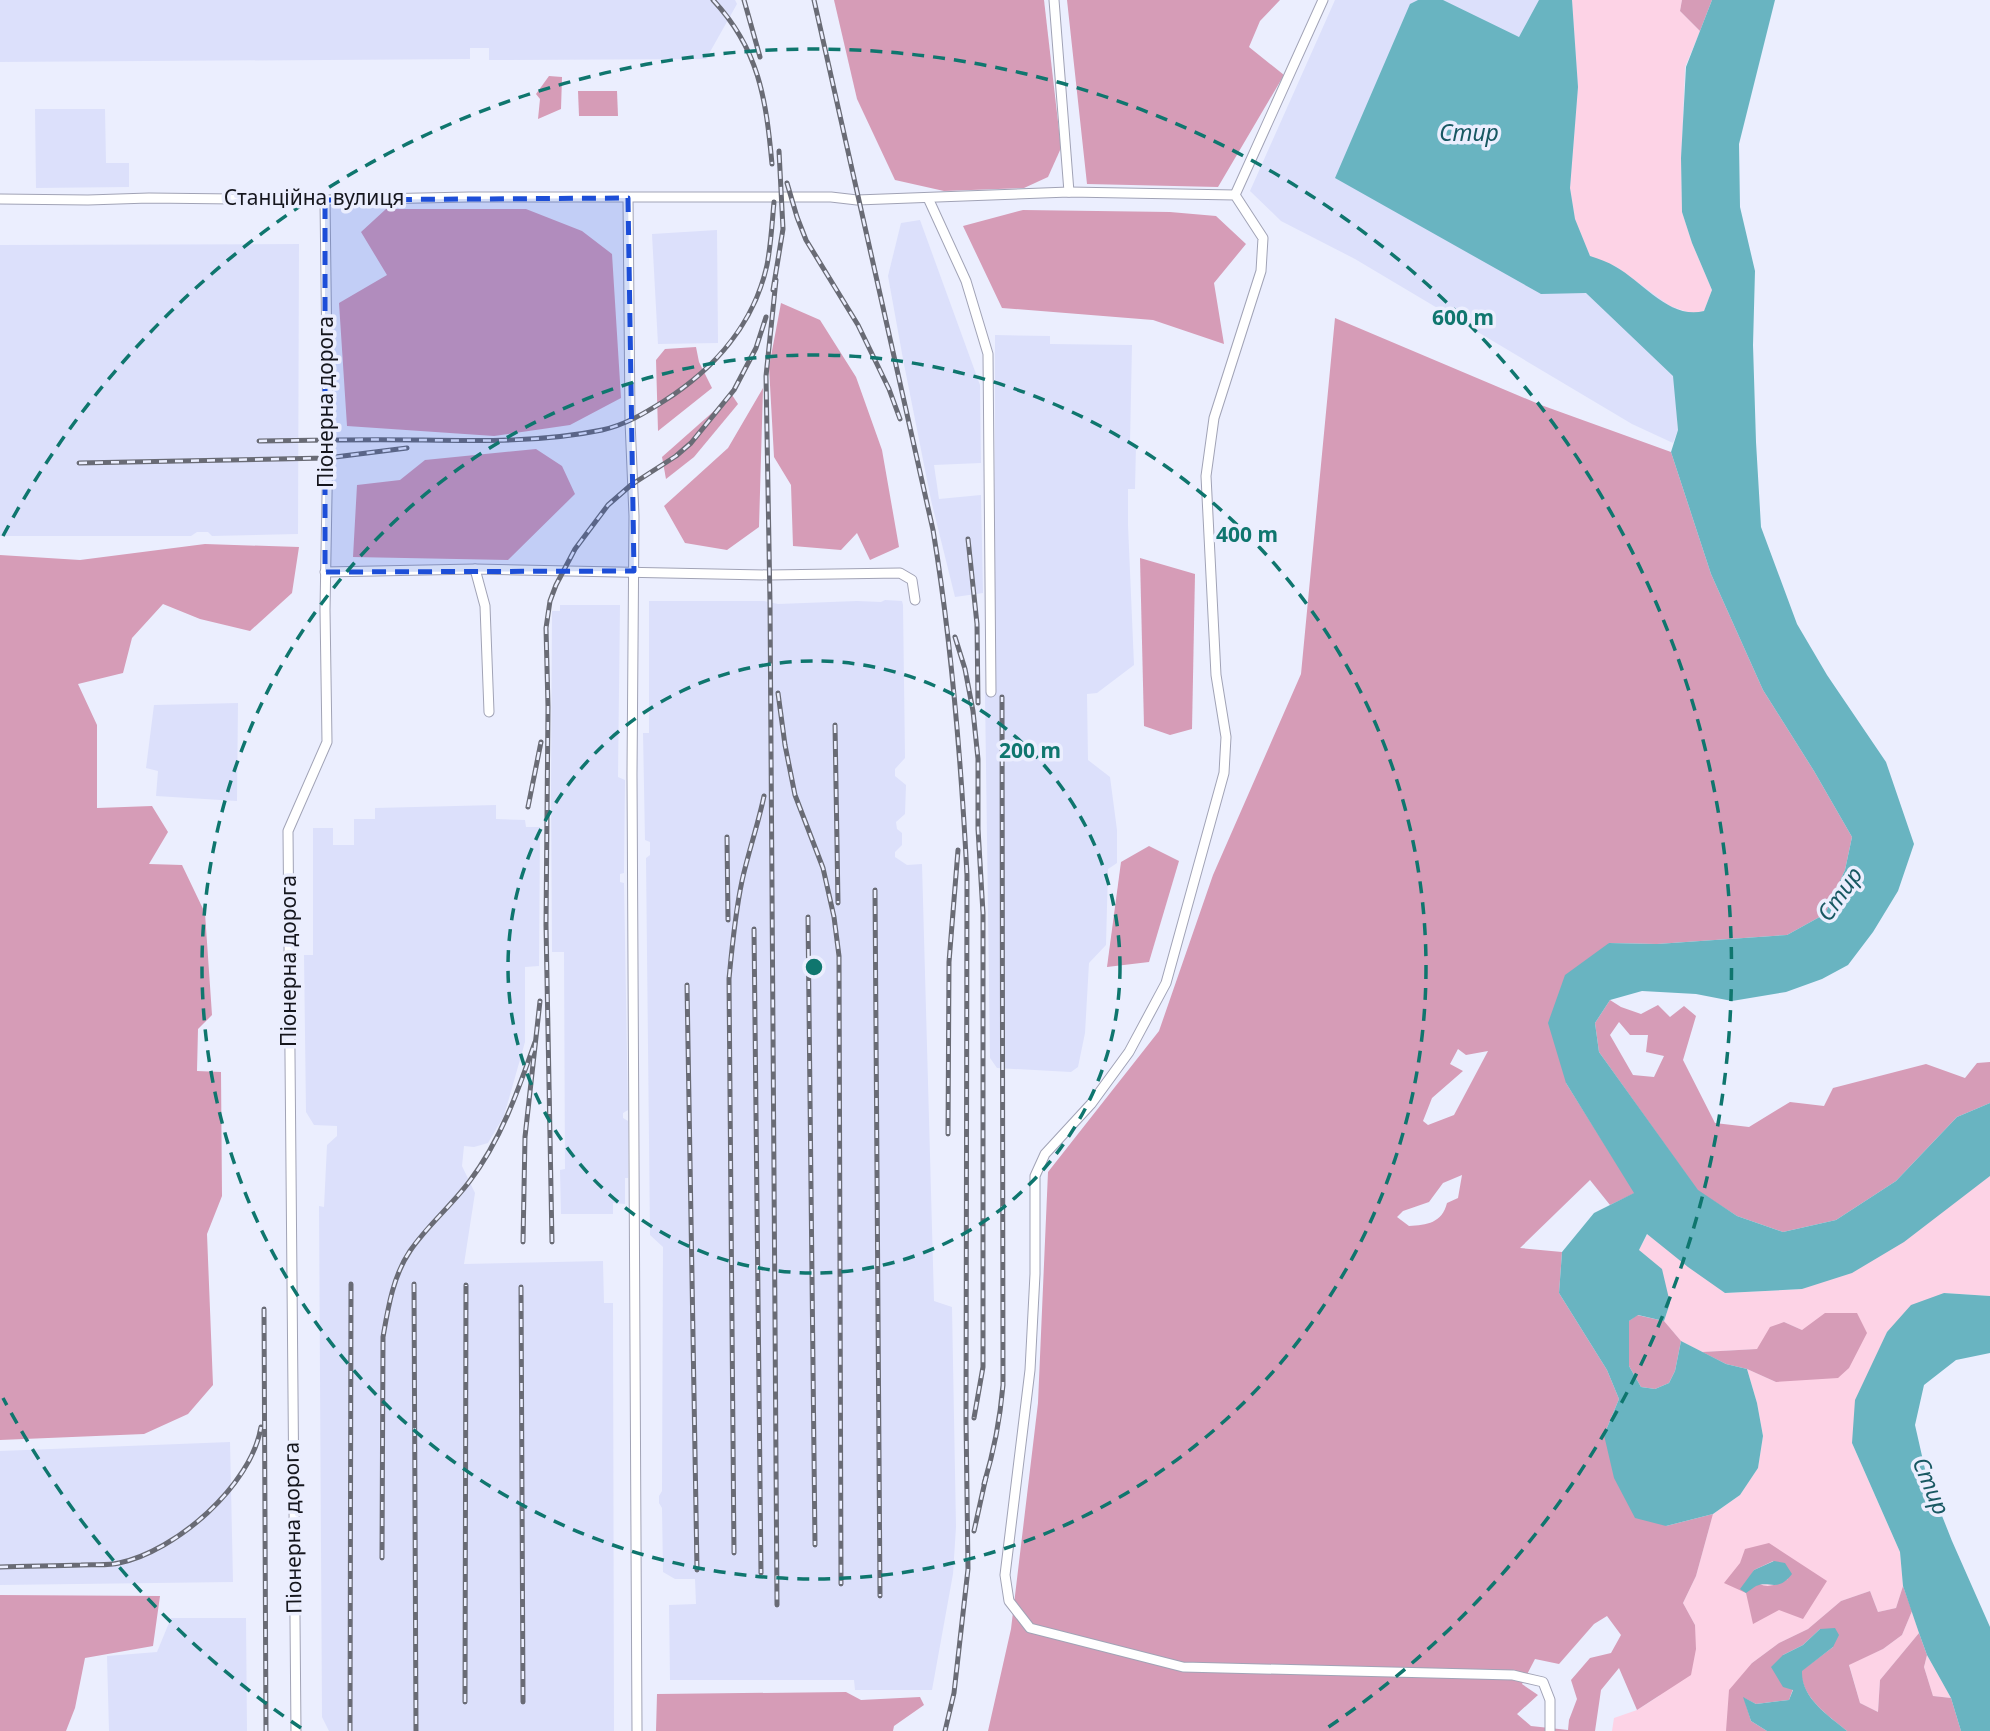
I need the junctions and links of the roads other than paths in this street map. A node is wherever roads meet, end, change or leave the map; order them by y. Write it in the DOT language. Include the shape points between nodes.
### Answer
graph roads {
  1 [pos="1054,0"];
  2 [pos="1323,0"];
  3 [pos="1069,192"];
  4 [pos="1235,195"];
  5 [pos="628,198"];
  6 [pos="928,198"];
  7 [pos="0,199"];
  8 [pos="324,200"];
  9 [pos="475,569"];
  10 [pos="634,571"];
  11 [pos="325,572"];
  12 [pos="915,600"];
  13 [pos="991,692"];
  14 [pos="489,712"];
  15 [pos="296,1731"];
  16 [pos="636,1731"];
  17 [pos="1550,1731"];
  1 -- 3 [label="street"];
  2 -- 4 [label="street"];
  3 -- 4 [label="street, Станційна вулиця"];
  3 -- 6 [label="street, Станційна вулиця"];
  4 -- 17 [label="street" via="1263,238 1261,271 1214,418 1206,476 1216,675 1226,737 1224,773 1166,983 1129,1052 1091,1104 1045,1154 1035,1176 1031,1370 1005,1575 1009,1601 1030,1628 1183,1667 1513,1675 1543,1682 1550,1700"];
  5 -- 6 [label="street, Станційна вулиця"];
  5 -- 8 [label="street, Станційна вулиця"];
  5 -- 10 [label="street"];
  6 -- 13 [label="street" via="966,281 988,354"];
  7 -- 8 [label="street, Станційна вулиця"];
  8 -- 11 [label="street, Піонерна дорога"];
  9 -- 10 [label="street"];
  9 -- 11 [label="street"];
  9 -- 14 [label="street" via="485,606"];
  10 -- 12 [label="street" via="900,573 912,580"];
  10 -- 16 [label="street"];
  11 -- 15 [label="street, Піонерна дорога" via="327,742 288,831"];
}
